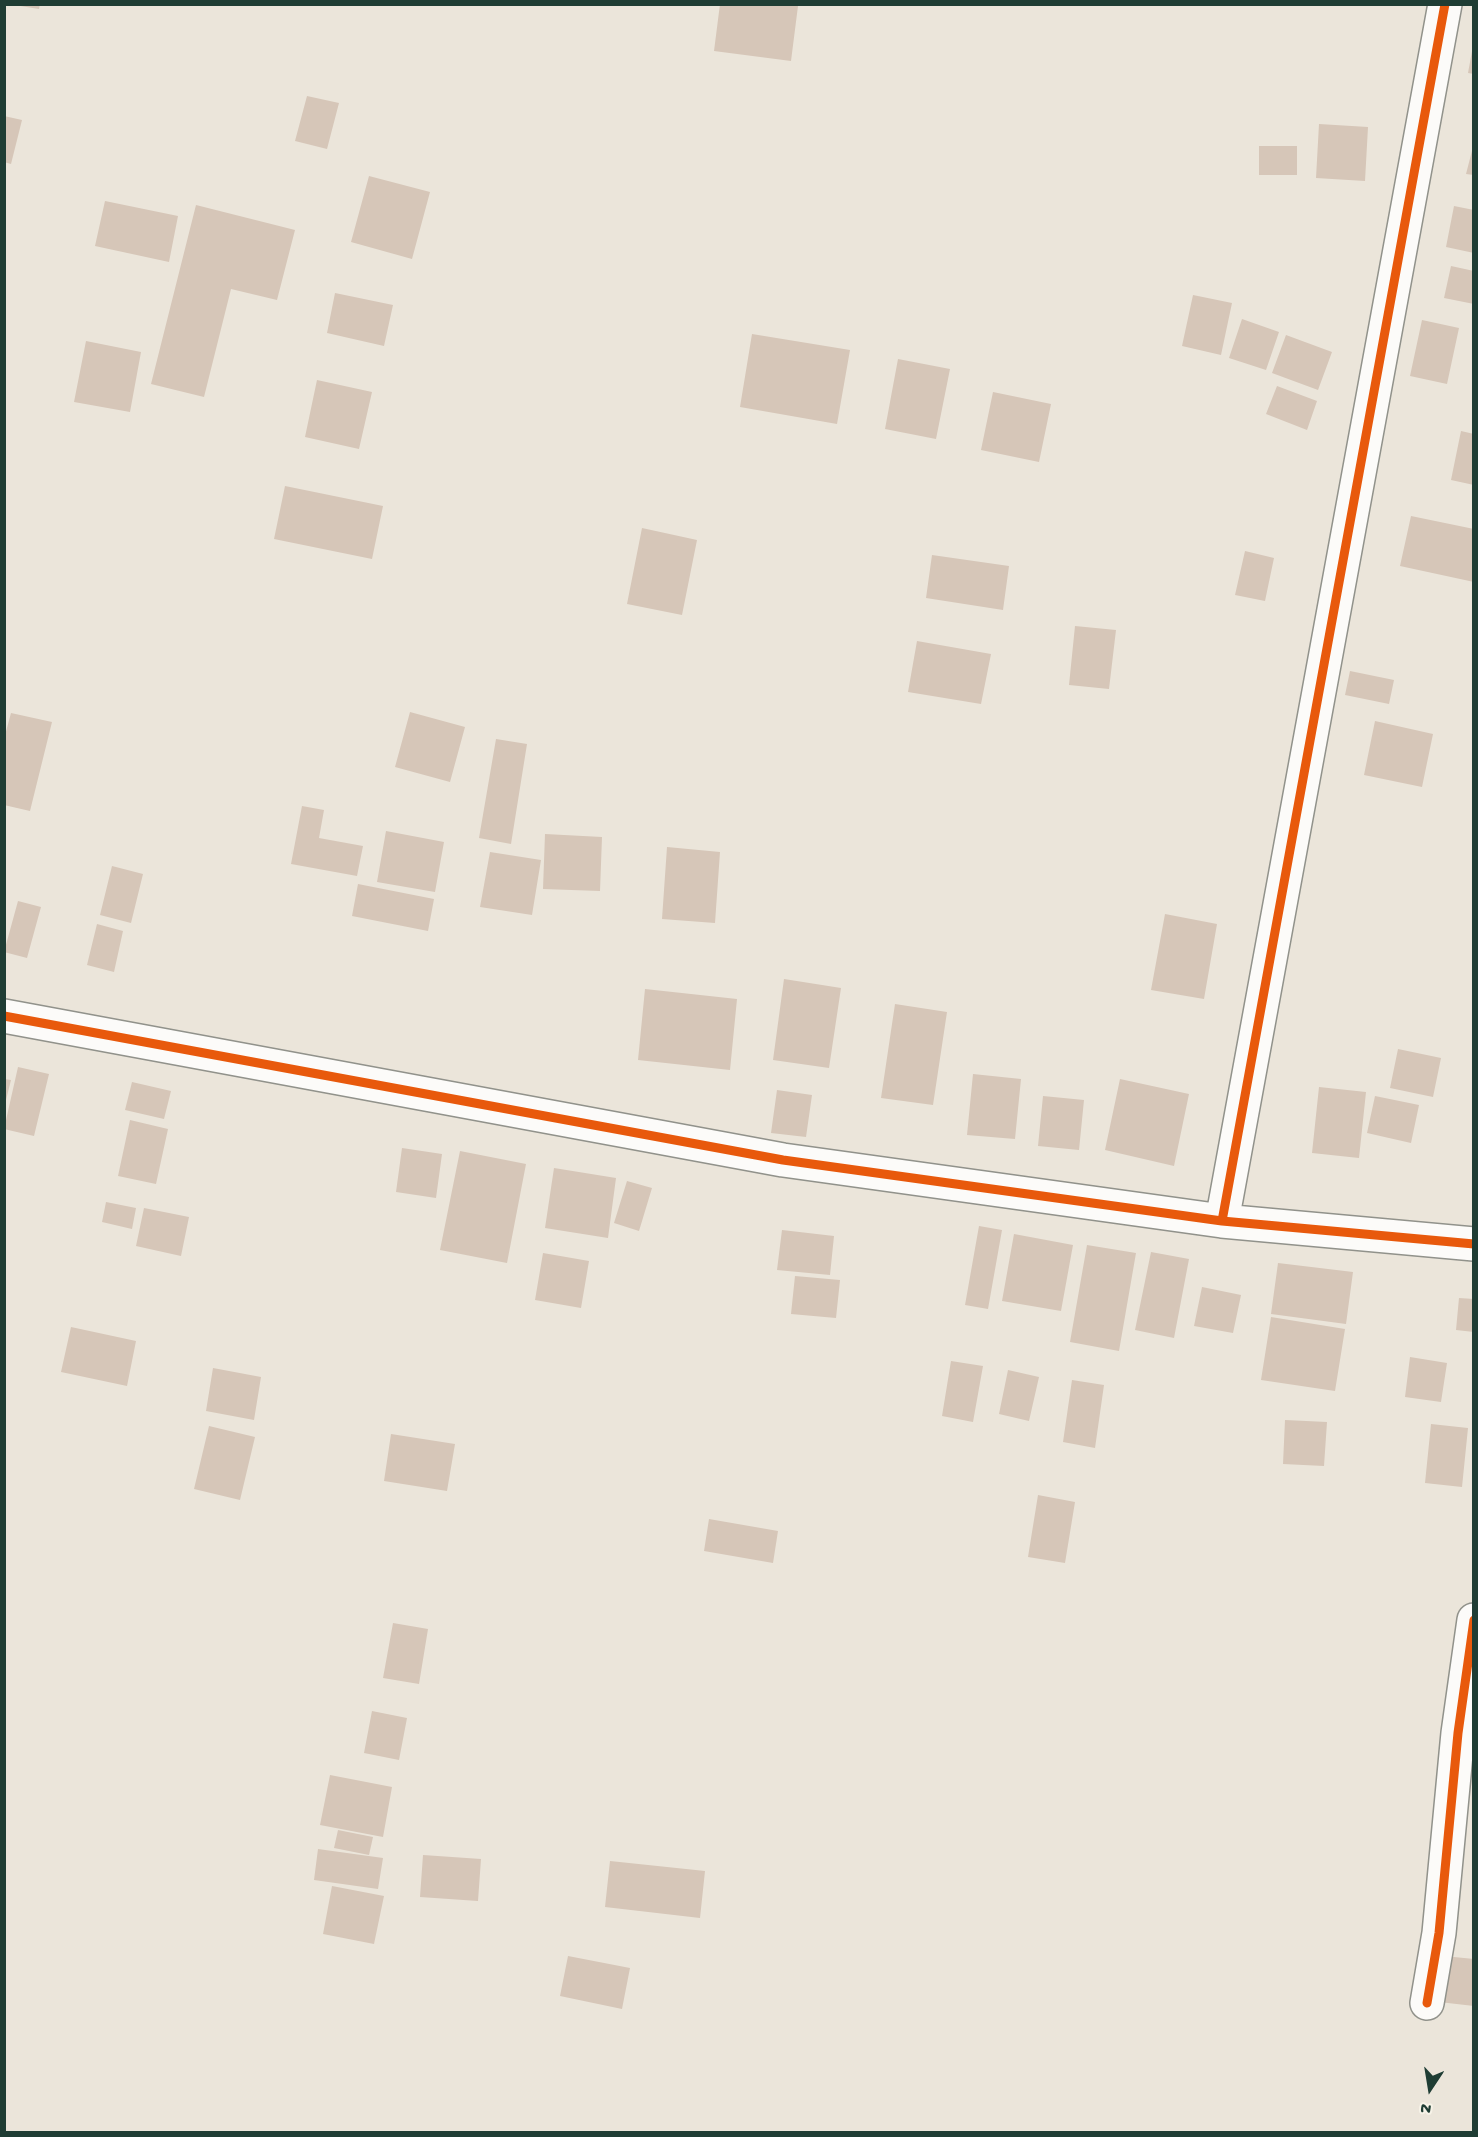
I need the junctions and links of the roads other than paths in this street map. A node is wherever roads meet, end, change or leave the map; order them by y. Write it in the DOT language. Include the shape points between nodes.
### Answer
graph roads {
  1 [pos="1446,4"];
  2 [pos="4,1017"];
  3 [pos="1222,1221"];
  4 [pos="1473,1244"];
  5 [pos="1473,1620"];
  6 [pos="1427,2003"];
  1 -- 3 [label="street"];
  2 -- 3 [label="street" via="783,1160"];
  3 -- 4 [label="street"];
  5 -- 6 [label="street" via="1439,1933"];
}
